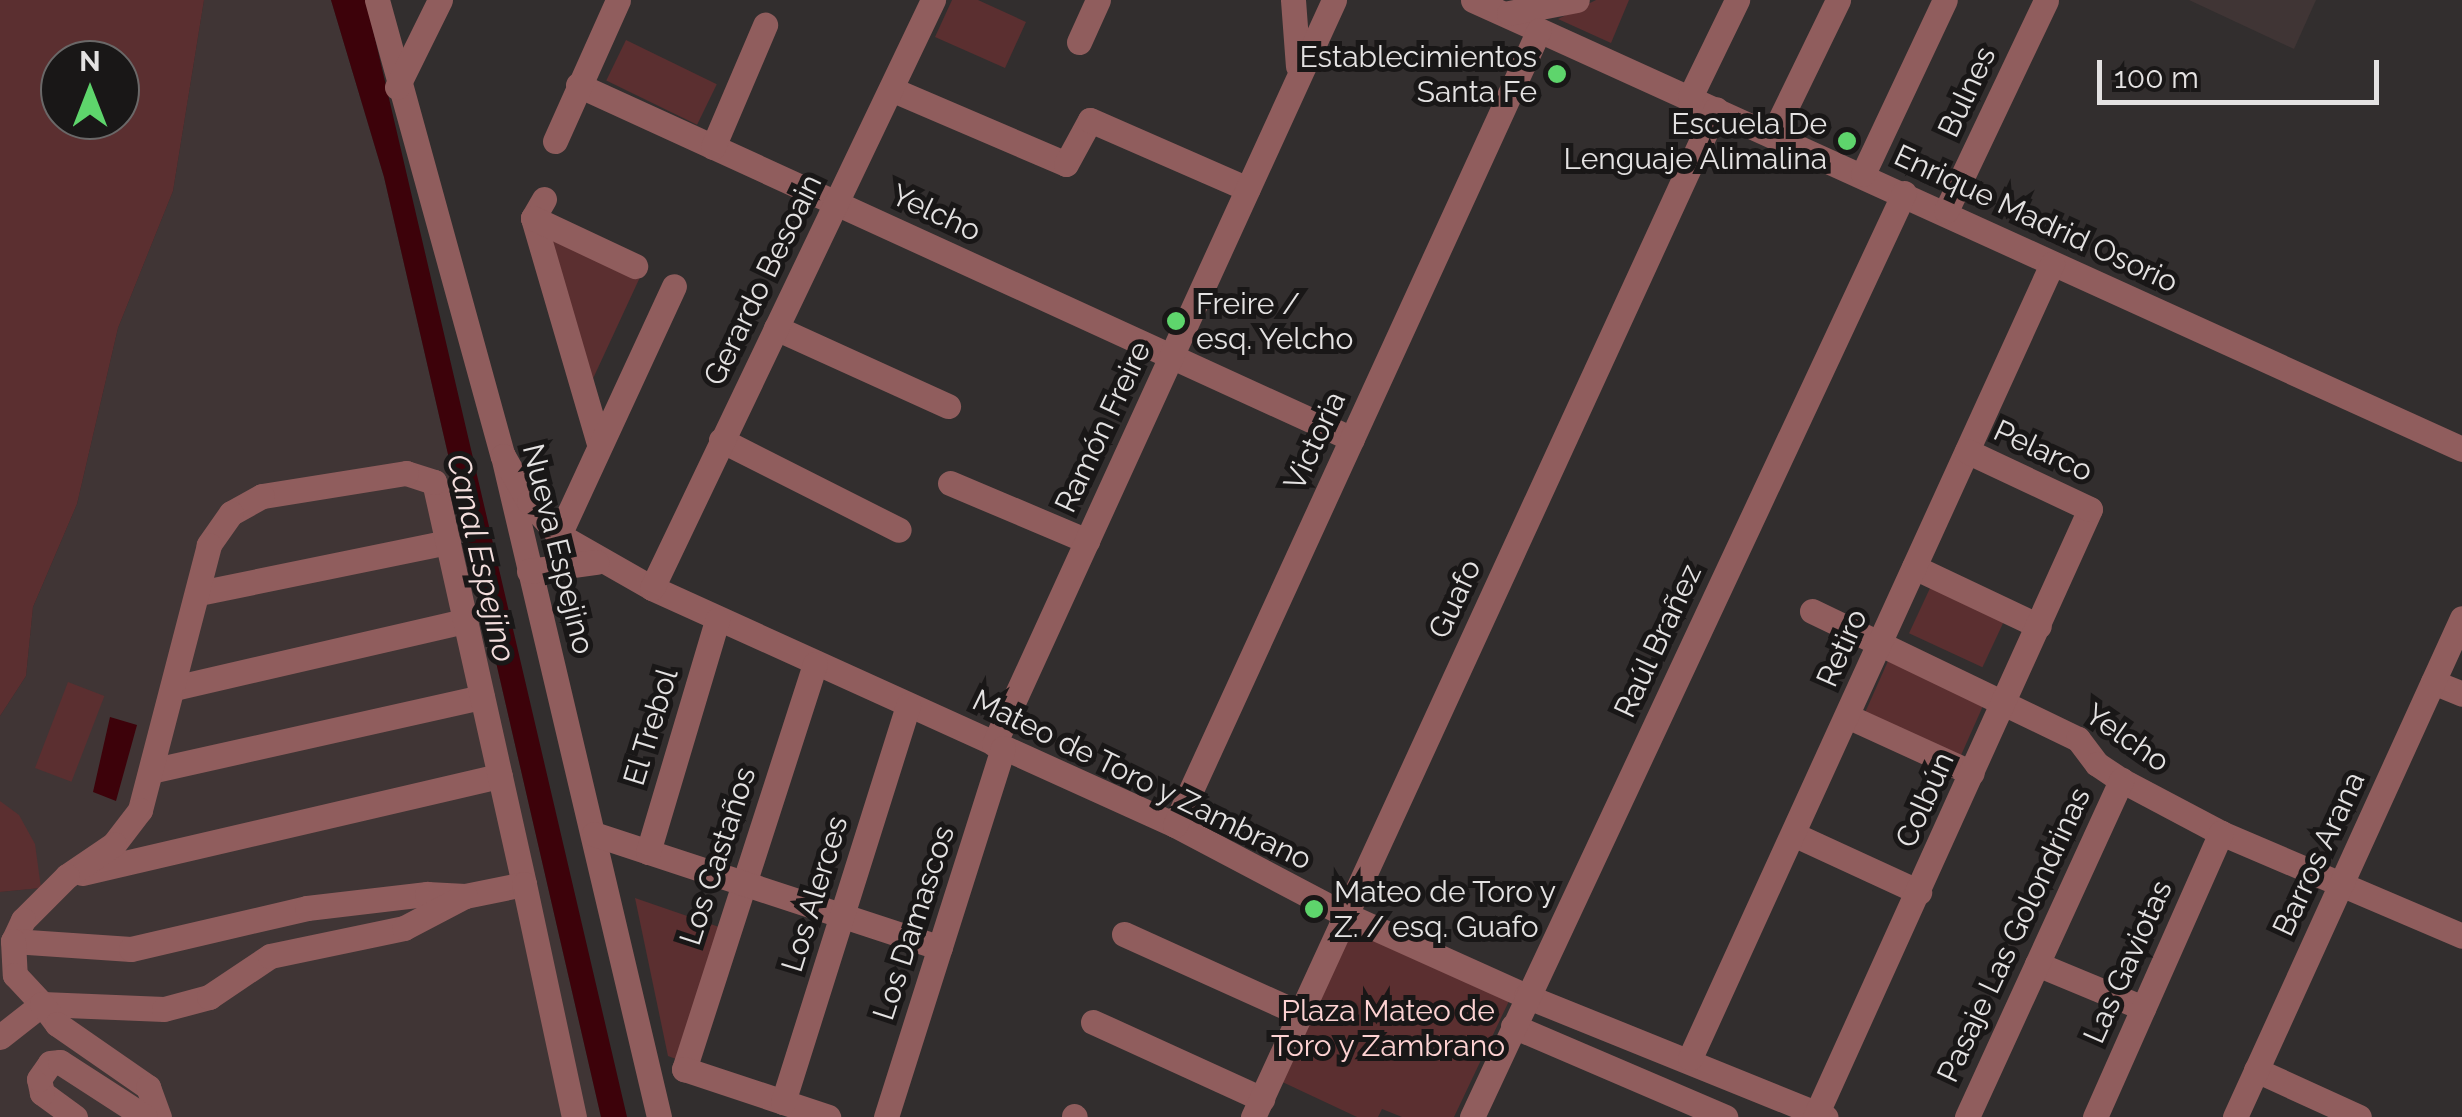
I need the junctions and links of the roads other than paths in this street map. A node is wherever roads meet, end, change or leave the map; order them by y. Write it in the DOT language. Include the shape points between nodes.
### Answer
graph roads {
  1 [pos="377,0"];
  2 [pos="440,0"];
  3 [pos="618,0"];
  4 [pos="933,0"];
  5 [pos="1098,0"];
  6 [pos="1293,0"];
  7 [pos="1334,0"];
  8 [pos="1576,0"];
  9 [pos="1737,0"];
  10 [pos="1838,0"];
  11 [pos="1945,0"];
  12 [pos="2046,0"];
  13 [pos="1484,5"];
  14 [pos="765,25"];
  15 [pos="1540,30"];
  16 [pos="1079,42"];
  17 [pos="1296,82"];
  18 [pos="578,85"];
  19 [pos="397,87"];
  20 [pos="891,89"];
  21 [pos="1690,97"];
  22 [pos="1716,109"];
  23 [pos="1773,134"];
  24 [pos="556,141"];
  25 [pos="713,147"];
  26 [pos="1863,174"];
  27 [pos="1248,188"];
  28 [pos="1904,193"];
  29 [pos="837,203"];
  30 [pos="1946,211"];
  31 [pos="2052,264"];
  32 [pos="635,266"];
  33 [pos="674,286"];
  34 [pos="776,328"];
  35 [pos="1172,356"];
  36 [pos="948,406"];
  37 [pos="1352,439"];
  38 [pos="721,440"];
  39 [pos="600,444"];
  40 [pos="2462,449"];
  41 [pos="1967,451"];
  42 [pos="503,456"];
  43 [pos="950,482"];
  44 [pos="2090,509"];
  45 [pos="899,530"];
  46 [pos="559,535"];
  47 [pos="1087,541"];
  48 [pos="448,542"];
  49 [pos="601,562"];
  50 [pos="527,564"];
  51 [pos="1914,567"];
  52 [pos="652,588"];
  53 [pos="199,594"];
  54 [pos="1812,611"];
  55 [pos="2462,618"];
  56 [pos="717,620"];
  57 [pos="466,621"];
  58 [pos="2039,626"];
  59 [pos="1879,644"];
  60 [pos="815,664"];
  61 [pos="2433,682"];
  62 [pos="174,688"];
  63 [pos="2462,694"];
  64 [pos="482,697"];
  65 [pos="2005,704"];
  66 [pos="908,705"];
  67 [pos="1847,716"];
  68 [pos="998,746"];
  69 [pos="155,770"];
  70 [pos="1972,773"];
  71 [pos="500,776"];
  72 [pos="2121,780"];
  73 [pos="1175,825"];
  74 [pos="2221,833"];
  75 [pos="594,834"];
  76 [pos="1793,834"];
  77 [pos="648,852"];
  78 [pos="67,876"];
  79 [pos="744,882"];
  80 [pos="2342,882"];
  81 [pos="524,884"];
  82 [pos="1919,892"];
  83 [pos="465,896"];
  84 [pos="1346,915"];
  85 [pos="842,916"];
  86 [pos="1124,934"];
  87 [pos="2462,936"];
  88 [pos="13,941"];
  89 [pos="940,948"];
  90 [pos="2037,964"];
  91 [pos="1526,996"];
  92 [pos="42,1004"];
  93 [pos="2143,1008"];
  94 [pos="1300,1014"];
  95 [pos="1093,1022"];
  96 [pos="1513,1026"];
  97 [pos="0,1037"];
  98 [pos="1690,1058"];
  99 [pos="2256,1070"];
  100 [pos="783,1102"];
  101 [pos="1257,1108"];
  102 [pos="661,1116"];
  103 [pos="1819,1116"];
  104 [pos="74,1117"];
  105 [pos="145,1117"];
  106 [pos="159,1117"];
  107 [pos="574,1117"];
  108 [pos="828,1117"];
  109 [pos="886,1117"];
  110 [pos="1472,1117"];
  111 [pos="1725,1117"];
  112 [pos="1967,1117"];
  113 [pos="2095,1117"];
  114 [pos="2235,1117"];
  115 [pos="2359,1117"];
  1 -- 19 [label="street, Nueva Espejino"];
  2 -- 19 [label="street"];
  3 -- 18 [label="street"];
  4 -- 20 [label="street, Gerardo Besoain"];
  5 -- 16 [label="street"];
  6 -- 17 [label="street, Ramón Freire"];
  7 -- 17 [label="street, Ramón Freire"];
  8 -- 13 [label="street" via="1530,13"];
  9 -- 21 [label="street"];
  10 -- 23 [label="street"];
  11 -- 26 [label="street"];
  12 -- 30 [label="street, Bulnes"];
  13 -- 15 [label="street, Enrique Madrid Osorio"];
  14 -- 25 [label="street"];
  15 -- 21 [label="street, Enrique Madrid Osorio"];
  15 -- 37 [label="street, Victoria"];
  17 -- 27 [label="street, Ramón Freire"];
  18 -- 24 [label="street"];
  18 -- 25 [label="street, Yelcho"];
  19 -- 42 [label="street, Nueva Espejino"];
  20 -- 27 [label="street" via="1066,164 1090,120"];
  20 -- 29 [label="street, Gerardo Besoain"];
  21 -- 22 [label="street, Enrique Madrid Osorio"];
  22 -- 23 [label="street, Enrique Madrid Osorio"];
  22 -- 84 [label="street, Guafo"];
  23 -- 26 [label="street, Enrique Madrid Osorio"];
  25 -- 29 [label="street, Yelcho"];
  26 -- 28 [label="street, Enrique Madrid Osorio"];
  27 -- 35 [label="street, Ramón Freire"];
  28 -- 30 [label="street, Enrique Madrid Osorio"];
  28 -- 91 [label="street, Raúl Brañez"];
  29 -- 34 [label="street, Gerardo Besoain"];
  29 -- 35 [label="street, Yelcho"];
  30 -- 31 [label="street, Enrique Madrid Osorio"];
  31 -- 40 [label="street, Enrique Madrid Osorio"];
  31 -- 41 [label="street, Retiro"];
  32 -- 39 [label="street" via="539,209"];
  33 -- 39 [label="street"];
  34 -- 36 [label="street"];
  34 -- 38 [label="street, Gerardo Besoain"];
  35 -- 37 [label="street, Yelcho"];
  35 -- 47 [label="street, Ramón Freire"];
  37 -- 73 [label="street, Victoria"];
  38 -- 45 [label="street"];
  38 -- 52 [label="street, Gerardo Besoain"];
  39 -- 46 [label="street"];
  41 -- 44 [label="street, Pelarco"];
  41 -- 51 [label="street, Retiro"];
  42 -- 46 [label="street, Mateo de Toro y Zambrano" via="529,502"];
  42 -- 50 [label="street, Nueva Espejino"];
  43 -- 47 [label="street"];
  44 -- 58 [label="street, Colbún"];
  46 -- 49 [label="street, Mateo de Toro y Zambrano"];
  46 -- 50 [label="street"];
  47 -- 68 [label="street, Ramón Freire"];
  48 -- 53 [label="street"];
  48 -- 53 [label="street" via="434,482 406,473 262,496 231,513 209,544"];
  48 -- 57 [label="street"];
  49 -- 50 [label="street"];
  49 -- 52 [label="street, Mateo de Toro y Zambrano"];
  50 -- 75 [label="street, Nueva Espejino"];
  51 -- 58 [label="street"];
  51 -- 59 [label="street, Retiro"];
  52 -- 56 [label="street, Mateo de Toro y Zambrano"];
  53 -- 62 [label="street"];
  54 -- 59 [label="street, Yelcho"];
  55 -- 61 [label="street, Barros Arana"];
  56 -- 60 [label="street, Mateo de Toro y Zambrano"];
  56 -- 77 [label="street, El Trebol"];
  57 -- 62 [label="street"];
  57 -- 64 [label="street"];
  58 -- 65 [label="street, Colbún"];
  59 -- 65 [label="street, Yelcho"];
  59 -- 67 [label="street, Retiro"];
  60 -- 66 [label="street, Mateo de Toro y Zambrano"];
  60 -- 79 [label="street, Los Castaños"];
  61 -- 63 [label="street"];
  61 -- 80 [label="street, Barros Arana"];
  62 -- 69 [label="street"];
  64 -- 69 [label="street"];
  64 -- 71 [label="street"];
  65 -- 70 [label="street, Colbún"];
  65 -- 72 [label="street, Yelcho" via="2078,738"];
  66 -- 68 [label="street, Mateo de Toro y Zambrano"];
  66 -- 85 [label="street, Los Alerces"];
  67 -- 70 [label="street"];
  67 -- 76 [label="street, Retiro"];
  68 -- 73 [label="street, Mateo de Toro y Zambrano"];
  68 -- 89 [label="street, Los Damascos"];
  69 -- 78 [label="street" via="129,829"];
  70 -- 82 [label="street, Colbún"];
  71 -- 78 [label="street"];
  71 -- 81 [label="street"];
  72 -- 74 [label="street, Yelcho"];
  72 -- 90 [label="street, Pasaje Las Golondrinas"];
  73 -- 84 [label="street, Mateo de Toro y Zambrano"];
  74 -- 80 [label="street, Yelcho"];
  74 -- 93 [label="street, Las Gaviotas"];
  75 -- 77 [label="street"];
  75 -- 102 [label="street, Nueva Espejino"];
  76 -- 82 [label="street"];
  76 -- 98 [label="street, Retiro"];
  77 -- 79 [label="street"];
  78 -- 88 [label="street" via="23,920"];
  79 -- 85 [label="street"];
  79 -- 100 [label="street, Los Castaños" via="684,1068"];
  80 -- 87 [label="street, Yelcho"];
  80 -- 99 [label="street, Barros Arana"];
  81 -- 83 [label="street"];
  81 -- 107 [label="street"];
  82 -- 103 [label="street, Colbún"];
  83 -- 88 [label="street" via="307,908 131,949"];
  83 -- 92 [label="street" via="404,928 270,956 209,998 164,1009"];
  84 -- 91 [label="street, Mateo de Toro y Zambrano"];
  84 -- 94 [label="street, Guafo"];
  85 -- 89 [label="street"];
  85 -- 100 [label="street, Los Alerces"];
  86 -- 94 [label="street"];
  88 -- 92 [label="street" via="15,974"];
  89 -- 109 [label="street, Los Damascos"];
  90 -- 93 [label="street"];
  90 -- 112 [label="street, Pasaje Las Golondrinas"];
  91 -- 96 [label="street, Raúl Brañez"];
  91 -- 98 [label="street, Mateo de Toro y Zambrano"];
  92 -- 97 [label="street"];
  92 -- 106 [label="street" via="57,1024 148,1087"];
  93 -- 113 [label="street, Las Gaviotas"];
  94 -- 101 [label="street, Guafo"];
  95 -- 101 [label="street"];
  96 -- 110 [label="street, Raúl Brañez"];
  96 -- 111 [label="street"];
  98 -- 103 [label="street, Mateo de Toro y Zambrano"];
  99 -- 114 [label="street, Barros Arana"];
  99 -- 115 [label="street"];
  100 -- 108 [label="street"];
  104 -- 105 [label="street" via="42,1093 39,1079 50,1063 60,1062"];
}
